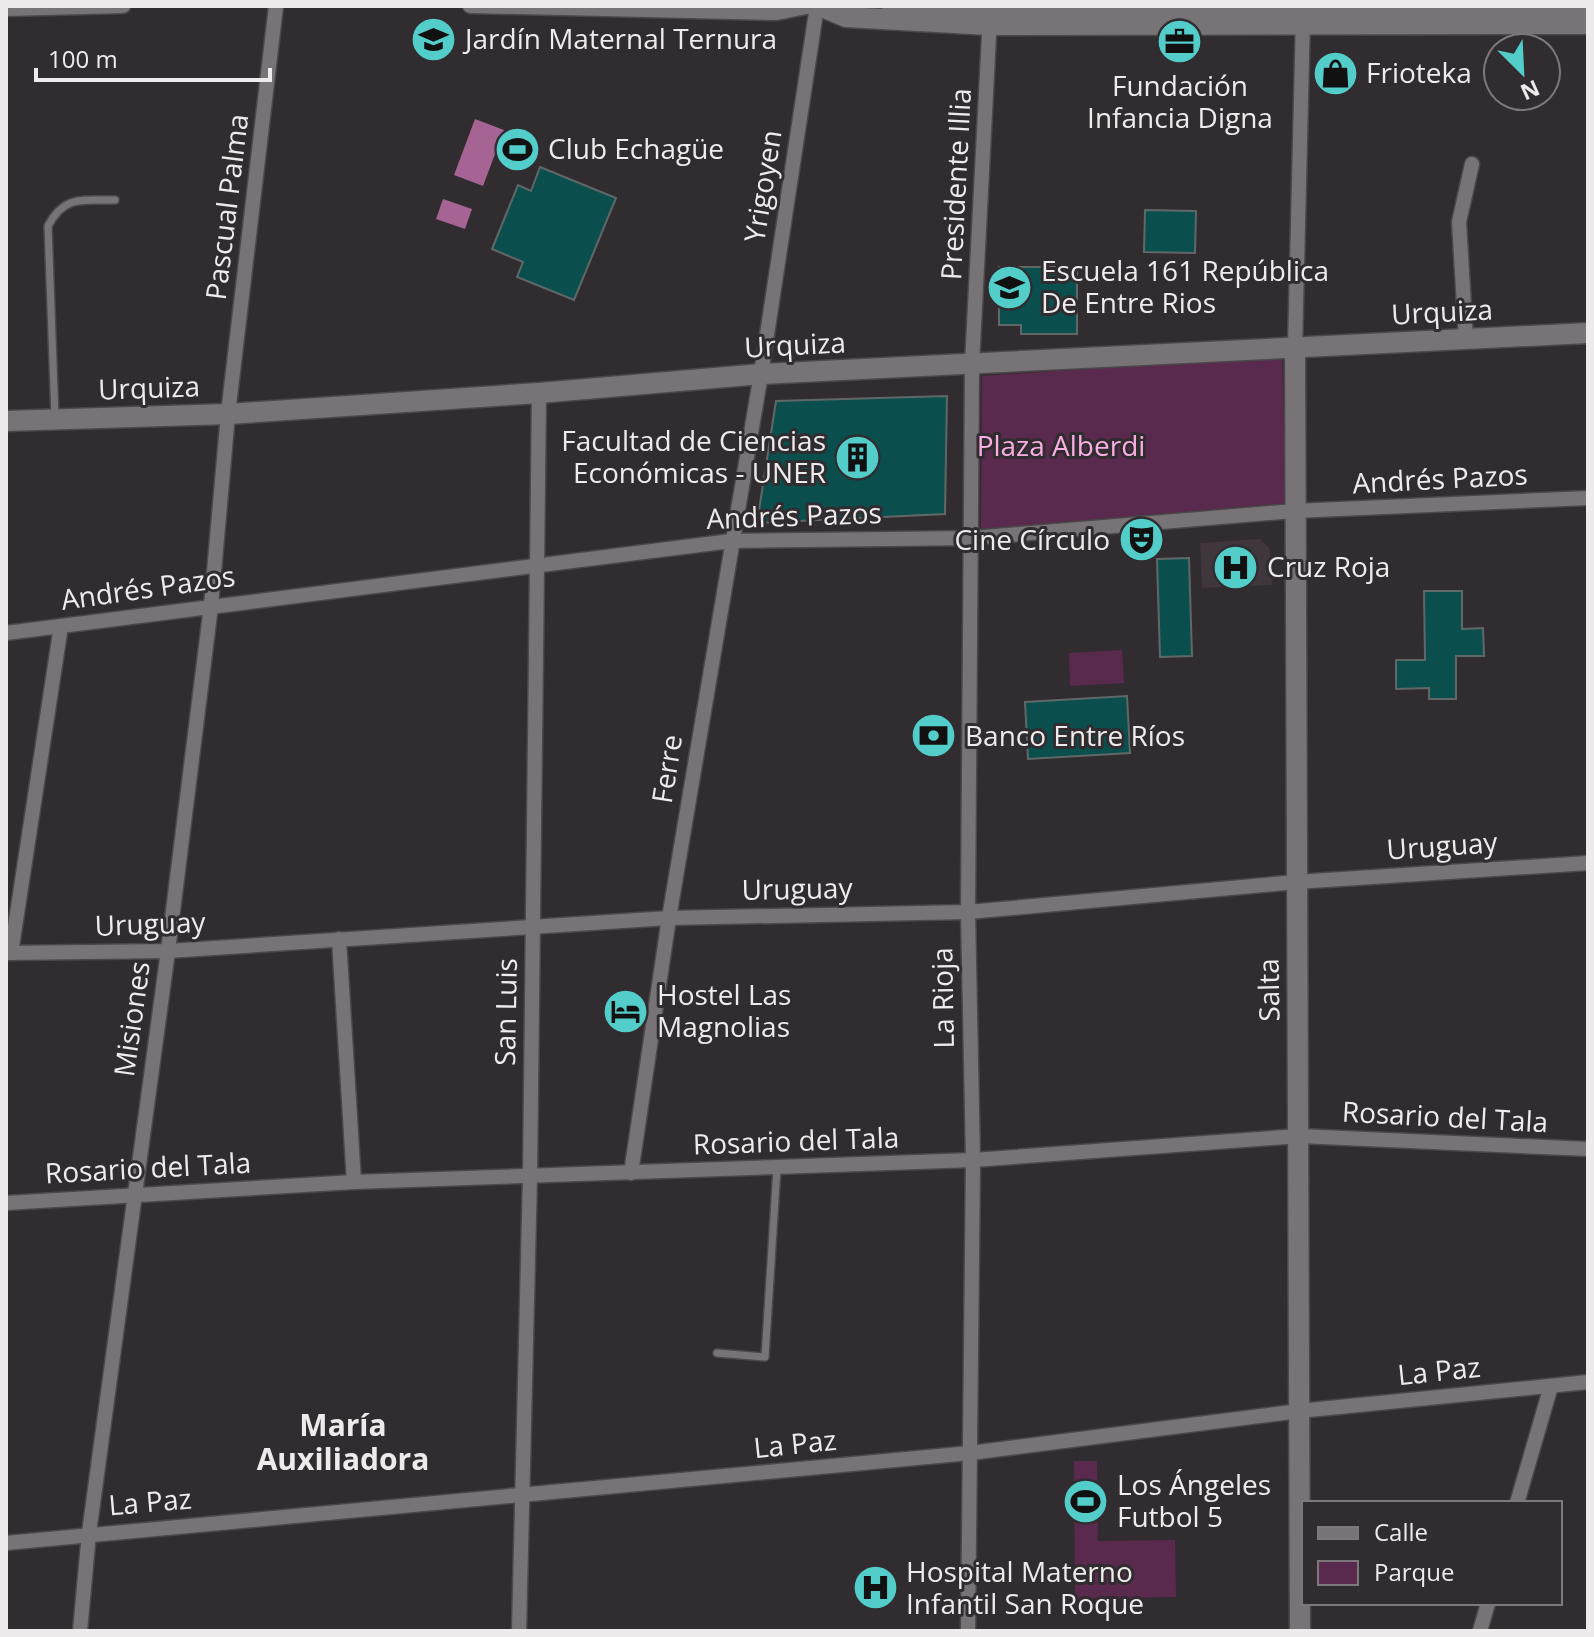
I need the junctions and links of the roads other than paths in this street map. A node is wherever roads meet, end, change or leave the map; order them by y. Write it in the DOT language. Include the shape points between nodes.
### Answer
graph roads {
  1 [pos="123,6"];
  2 [pos="276,6"];
  3 [pos="470,6"];
  4 [pos="816,6"];
  5 [pos="869,6"];
  6 [pos="53,7"];
  7 [pos="1441,7"];
  8 [pos="1588,8"];
  9 [pos="6,9"];
  10 [pos="990,13"];
  11 [pos="1303,13"];
  12 [pos="1588,24"];
  13 [pos="1472,164"];
  14 [pos="115,200"];
  15 [pos="1588,333"];
  16 [pos="1466,339"];
  17 [pos="1295,348"];
  18 [pos="972,364"];
  19 [pos="761,374"];
  20 [pos="539,393"];
  21 [pos="228,414"];
  22 [pos="55,419"];
  23 [pos="6,421"];
  24 [pos="1588,498"];
  25 [pos="1294,511"];
  26 [pos="972,538"];
  27 [pos="731,541"];
  28 [pos="539,565"];
  29 [pos="211,606"];
  30 [pos="61,626"];
  31 [pos="6,633"];
  32 [pos="1588,863"];
  33 [pos="1296,882"];
  34 [pos="968,912"];
  35 [pos="669,918"];
  36 [pos="534,927"];
  37 [pos="339,939"];
  38 [pos="168,951"];
  39 [pos="9,953"];
  40 [pos="1299,1136"];
  41 [pos="1588,1149"];
  42 [pos="973,1160"];
  43 [pos="777,1168"];
  44 [pos="631,1173"];
  45 [pos="530,1176"];
  46 [pos="354,1182"];
  47 [pos="133,1196"];
  48 [pos="6,1203"];
  49 [pos="717,1353"];
  50 [pos="1588,1382"];
  51 [pos="1551,1386"];
  52 [pos="1299,1411"];
  53 [pos="970,1453"];
  54 [pos="523,1496"];
  55 [pos="1518,1501"];
  56 [pos="89,1533"];
  57 [pos="6,1543"];
  58 [pos="1487,1605"];
  59 [pos="80,1631"];
  60 [pos="519,1631"];
  61 [pos="968,1631"];
  62 [pos="1300,1631"];
  63 [pos="1480,1631"];
  1 -- 6 [label="street"];
  2 -- 21 [label="street, Pascual Palma"];
  3 -- 4 [label="street" via="777,13"];
  4 -- 10 [label="street" via="846,17"];
  4 -- 19 [label="street, Yrigoyen"];
  5 -- 10 [label="street"];
  6 -- 9 [label="street"];
  7 -- 8 [label="street"];
  7 -- 11 [label="street"];
  10 -- 11 [label="street"];
  10 -- 18 [label="street, Presidente Illia"];
  11 -- 12 [label="street"];
  11 -- 17 [label="street"];
  13 -- 16 [label="street" via="1459,222"];
  14 -- 22 [label="lane" via="73,201 57,210 48,226"];
  15 -- 16 [label="street, Urquiza"];
  16 -- 17 [label="street, Urquiza"];
  17 -- 18 [label="street, Urquiza"];
  17 -- 25 [label="street, Salta"];
  18 -- 19 [label="street, Urquiza"];
  18 -- 26 [label="street, La Rioja"];
  19 -- 20 [label="street, Urquiza"];
  19 -- 27 [label="street, Ferre"];
  20 -- 21 [label="street, Urquiza"];
  20 -- 28 [label="street, San Luis"];
  21 -- 22 [label="street, Urquiza"];
  21 -- 29 [label="street, Misiones"];
  22 -- 23 [label="street, Urquiza"];
  24 -- 25 [label="street, Andrés Pazos"];
  25 -- 26 [label="street, Andrés Pazos"];
  25 -- 33 [label="street, Salta"];
  26 -- 27 [label="street, Andrés Pazos"];
  26 -- 34 [label="street, La Rioja"];
  27 -- 28 [label="street, Andrés Pazos"];
  27 -- 35 [label="street, Ferre"];
  28 -- 29 [label="street, Andrés Pazos"];
  28 -- 36 [label="street, San Luis"];
  29 -- 30 [label="street, Andrés Pazos"];
  29 -- 38 [label="street, Misiones"];
  30 -- 31 [label="street, Andrés Pazos"];
  30 -- 39 [label="street"];
  32 -- 33 [label="street, Uruguay"];
  33 -- 34 [label="street, Uruguay"];
  33 -- 40 [label="street, Salta"];
  34 -- 35 [label="street, Uruguay"];
  34 -- 42 [label="street, La Rioja"];
  35 -- 36 [label="street, Uruguay"];
  35 -- 44 [label="street, Ferre"];
  36 -- 37 [label="street, Uruguay"];
  36 -- 45 [label="street, San Luis"];
  37 -- 38 [label="street, Uruguay"];
  37 -- 46 [label="street"];
  38 -- 39 [label="street, Uruguay"];
  38 -- 47 [label="street, Misiones"];
  40 -- 41 [label="street, Rosario del Tala"];
  40 -- 42 [label="street, Rosario del Tala"];
  40 -- 52 [label="street, Salta"];
  42 -- 43 [label="street, Rosario del Tala"];
  42 -- 53 [label="street, La Rioja"];
  43 -- 44 [label="street, Rosario del Tala"];
  43 -- 49 [label="lane" via="765,1357"];
  44 -- 45 [label="street, Rosario del Tala"];
  45 -- 46 [label="street, Rosario del Tala"];
  45 -- 54 [label="street, San Luis"];
  46 -- 47 [label="street, Rosario del Tala"];
  47 -- 48 [label="street, Rosario del Tala"];
  47 -- 56 [label="street, Misiones"];
  50 -- 51 [label="street, La Paz"];
  51 -- 52 [label="street, La Paz"];
  51 -- 55 [label="street"];
  52 -- 53 [label="street, La Paz"];
  52 -- 62 [label="street, Salta"];
  53 -- 54 [label="street, La Paz"];
  53 -- 61 [label="street, La Rioja"];
  54 -- 56 [label="street, La Paz"];
  54 -- 60 [label="street, San Luis"];
  56 -- 57 [label="street, La Paz"];
  56 -- 59 [label="street, Misiones"];
  58 -- 63 [label="street"];
}
